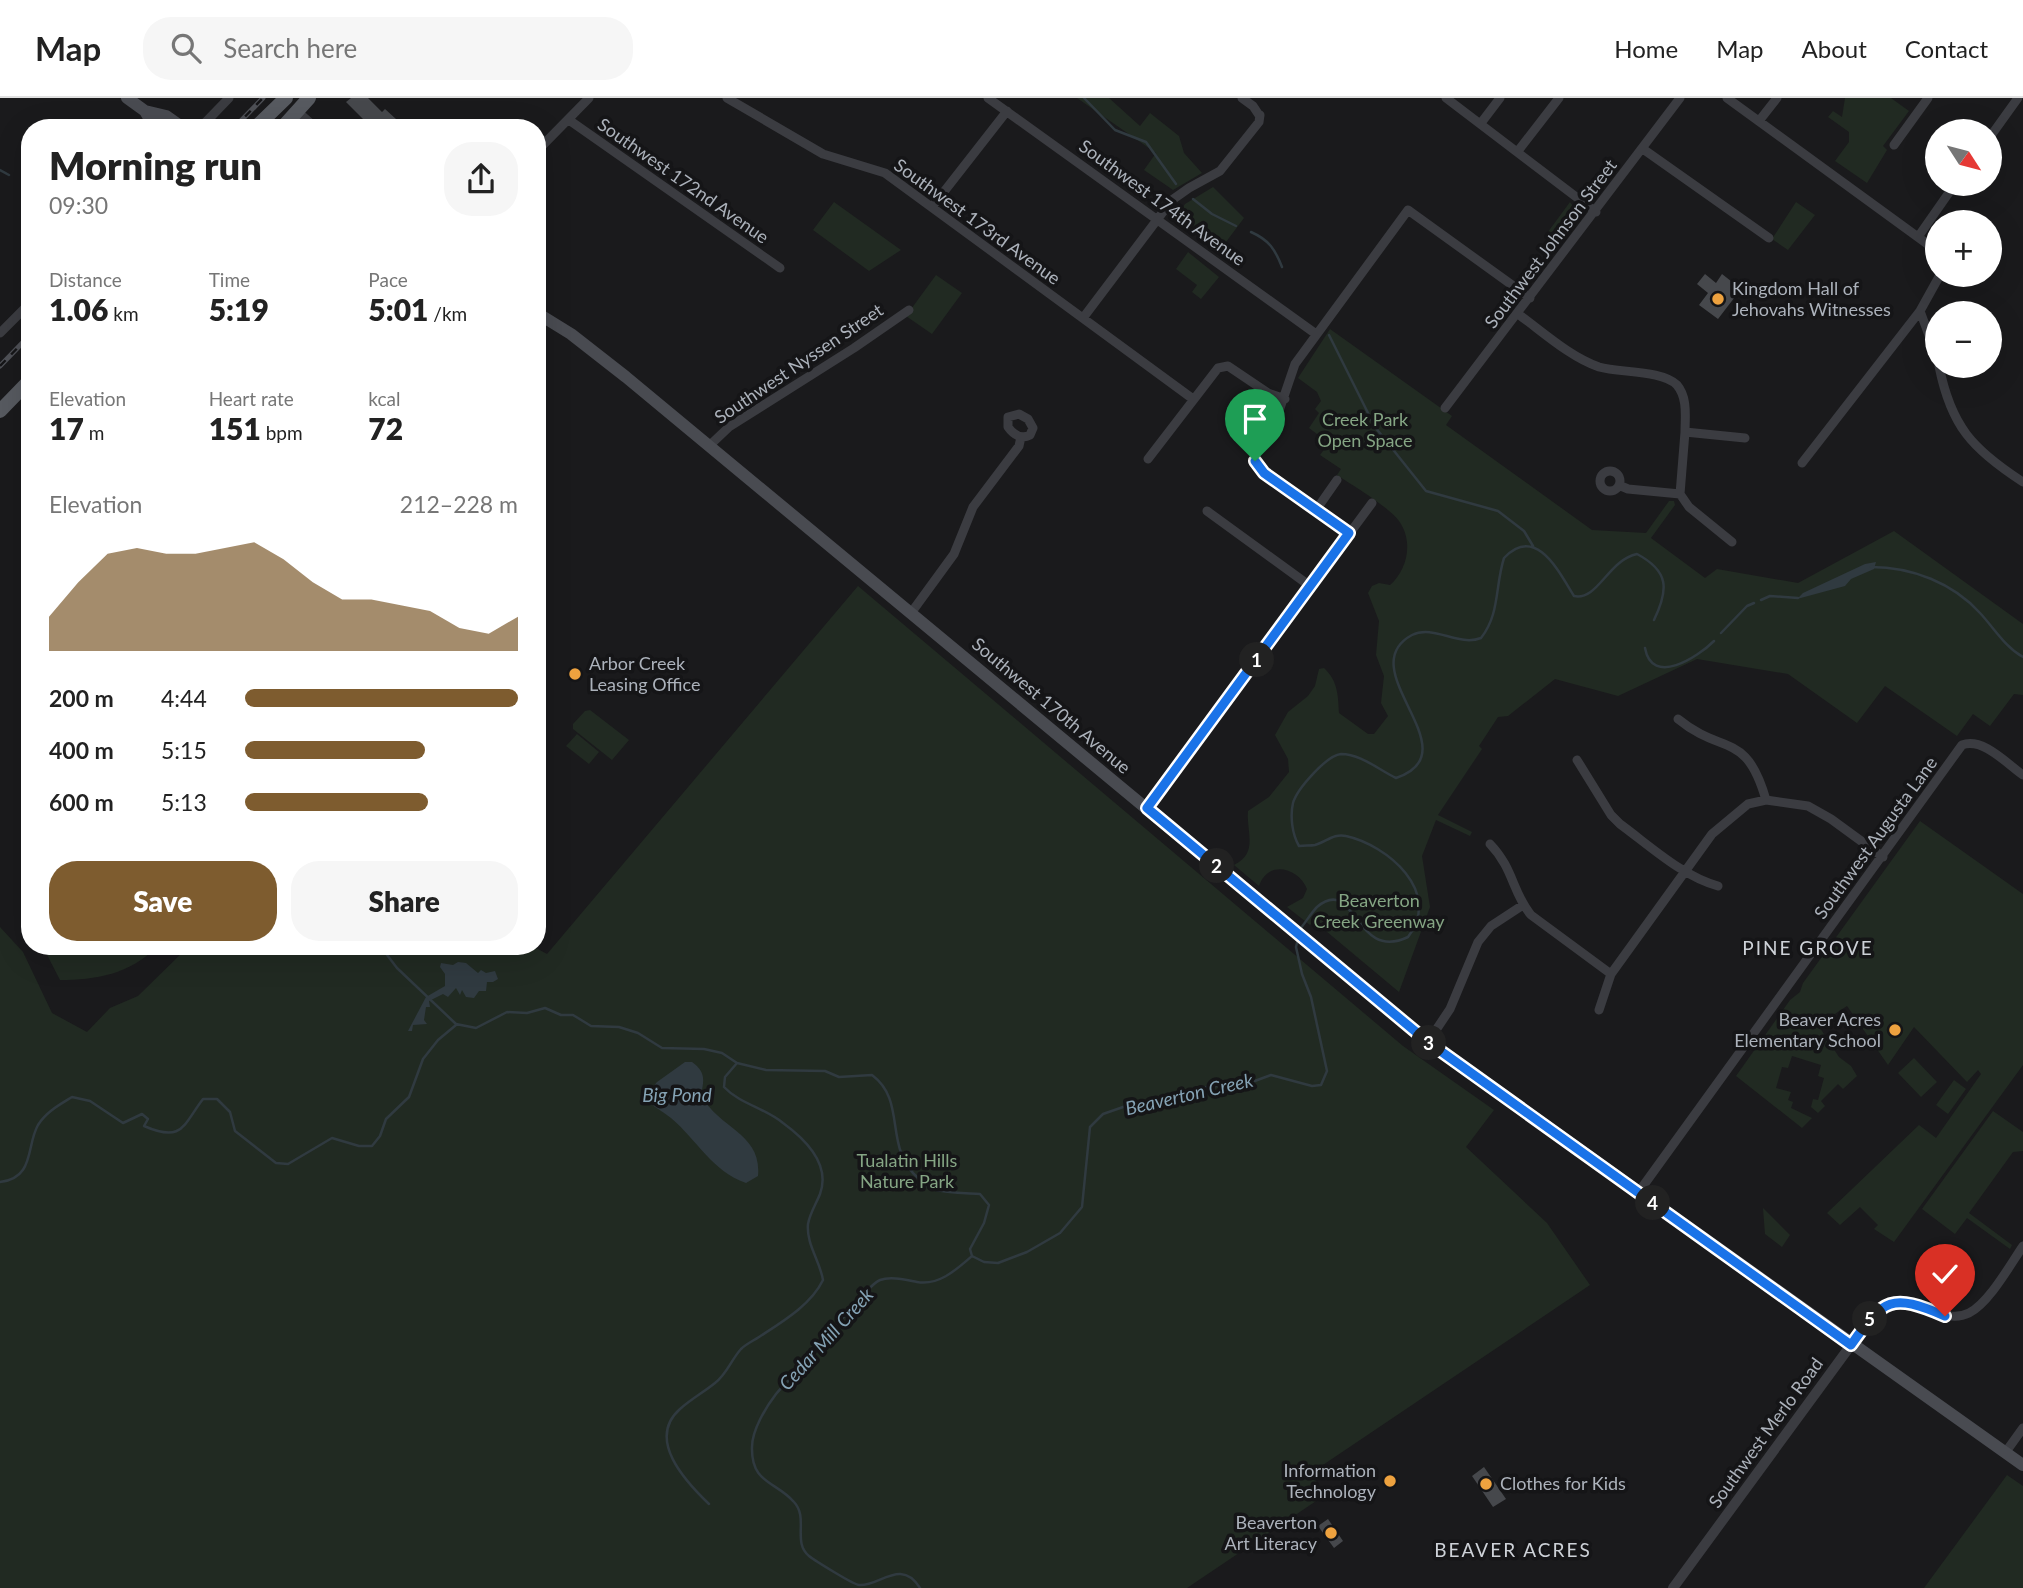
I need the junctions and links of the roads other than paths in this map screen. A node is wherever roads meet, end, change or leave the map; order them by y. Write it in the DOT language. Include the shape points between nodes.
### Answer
graph roads {
  1 [pos="127,98"];
  2 [pos="229,98"];
  3 [pos="286,98"];
  4 [pos="309,98"];
  5 [pos="589,98"];
  6 [pos="727,98"];
  7 [pos="988,98"];
  8 [pos="1242,98"];
  9 [pos="1446,98"];
  10 [pos="1500,98"];
  11 [pos="1559,98"];
  12 [pos="1681,98"];
  13 [pos="1727,98"];
  14 [pos="1777,98"];
  15 [pos="1928,98"];
  16 [pos="2018,98"];
  17 [pos="145,111"];
  18 [pos="297,111"];
  19 [pos="1006,111"];
  20 [pos="150,119"];
  21 [pos="170,119"];
  22 [pos="209,119"];
  23 [pos="264,119"];
  24 [pos="290,119"];
  25 [pos="306,119"];
  26 [pos="569,120"];
  27 [pos="2002,120"];
  28 [pos="1759,121"];
  29 [pos="1481,123"];
  30 [pos="546,142"];
  31 [pos="1894,145"];
  32 [pos="1643,149"];
  33 [pos="1518,151"];
  34 [pos="1947,196"];
  35 [pos="932,207"];
  36 [pos="1596,212"];
  37 [pos="1157,218"];
  38 [pos="1918,237"];
  39 [pos="1769,238"];
  40 [pos="1925,242"];
  41 [pos="780,268"];
  42 [pos="1933,287"];
  43 [pos="1530,298"];
  44 [pos="909,310"];
  45 [pos="1920,311"];
  46 [pos="21,312"];
  47 [pos="1518,314"];
  48 [pos="1083,318"];
  49 [pos="546,319"];
  50 [pos="1925,325"];
  51 [pos="0,334"];
  52 [pos="1316,334"];
  53 [pos="1942,378"];
  54 [pos="21,389"];
  55 [pos="1194,399"];
  56 [pos="1285,399"];
  57 [pos="1445,408"];
  58 [pos="0,411"];
  59 [pos="1685,432"];
  60 [pos="1021,437"];
  61 [pos="1745,438"];
  62 [pos="709,446"];
  63 [pos="1148,459"];
  64 [pos="1802,463"];
  65 [pos="1337,480"];
  66 [pos="2023,482"];
  67 [pos="1621,486"];
  68 [pos="1680,494"];
  69 [pos="1371,503"];
  70 [pos="1315,510"];
  71 [pos="1207,511"];
  72 [pos="1349,533"];
  73 [pos="1732,542"];
  74 [pos="1310,586"];
  75 [pos="911,613"];
  76 [pos="1678,719"];
  77 [pos="1577,760"];
  78 [pos="2023,775"];
  79 [pos="1766,800"];
  80 [pos="1147,808"];
  81 [pos="1490,844"];
  82 [pos="1882,857"];
  83 [pos="1686,871"];
  84 [pos="1718,886"];
  85 [pos="1523,905"];
  86 [pos="1611,974"];
  87 [pos="1599,1010"];
  88 [pos="1428,1042"];
  89 [pos="1638,1193"];
  90 [pos="2023,1246"];
  91 [pos="1851,1345"];
  92 [pos="2023,1428"];
  93 [pos="2005,1452"];
  94 [pos="2023,1465"];
  95 [pos="1673,1588"];
  1 -- 17 [label="main road"];
  2 -- 22 [label="street"];
  3 -- 23 [label="main road"];
  4 -- 18 [label="main road"];
  5 -- 26 [label="street"];
  6 -- 35 [label="street, Southwest 173rd Avenue" via="823,155 885,173"];
  7 -- 19 [label="street, Southwest 174th Avenue"];
  8 -- 37 [label="street" via="1260,115 1259,122 1220,171 1172,200"];
  9 -- 29 [label="street"];
  10 -- 29 [label="street"];
  11 -- 33 [label="street"];
  12 -- 32 [label="street, Southwest Johnson Street"];
  13 -- 28 [label="street"];
  14 -- 28 [label="street"];
  15 -- 31 [label="street"];
  16 -- 27 [label="street"];
  17 -- 20 [label="main road"];
  17 -- 21 [label="main road"];
  18 -- 24 [label="main road"];
  18 -- 25 [label="street"];
  19 -- 35 [label="street"];
  19 -- 37 [label="street, Southwest 174th Avenue"];
  26 -- 30 [label="street"];
  26 -- 41 [label="street, Southwest 172nd Avenue"];
  28 -- 38 [label="street"];
  29 -- 33 [label="street"];
  32 -- 36 [label="street, Southwest Johnson Street"];
  32 -- 39 [label="street"];
  33 -- 36 [label="street"];
  34 -- 38 [label="street"];
  35 -- 48 [label="street, Southwest 173rd Avenue"];
  36 -- 43 [label="street, Southwest Johnson Street"];
  37 -- 48 [label="street"];
  37 -- 52 [label="street, Southwest 174th Avenue"];
  38 -- 40 [label="street"];
  42 -- 45 [label="street"];
  43 -- 47 [label="street, Southwest Johnson Street"];
  43 -- 52 [label="street" via="1408,210"];
  44 -- 62 [label="street, Southwest Nyssen Street" via="729,427"];
  45 -- 50 [label="street"];
  45 -- 64 [label="street"];
  46 -- 51 [label="street"];
  47 -- 57 [label="street, Southwest Johnson Street"];
  47 -- 59 [label="street" via="1585,361 1665,377 1685,400"];
  48 -- 55 [label="street, Southwest 173rd Avenue"];
  49 -- 62 [label="main road, Southwest 170th Avenue" via="590,348"];
  52 -- 56 [label="street" via="1295,364"];
  53 -- 66 [label="street" via="1960,426 1994,463"];
  54 -- 58 [label="main road"];
  55 -- 56 [label="street" via="1224,366"];
  55 -- 63 [label="street"];
  56 -- 70 [label="street" via="1255,448 1255,461 1264,473"];
  59 -- 61 [label="street"];
  59 -- 68 [label="street"];
  60 -- 75 [label="street" via="973,507 954,554"];
  62 -- 75 [label="main road, Southwest 170th Avenue"];
  65 -- 70 [label="street"];
  67 -- 68 [label="street"];
  68 -- 73 [label="street"];
  69 -- 72 [label="street"];
  70 -- 72 [label="street"];
  71 -- 74 [label="street"];
  72 -- 74 [label="street"];
  74 -- 80 [label="street"];
  75 -- 80 [label="main road, Southwest 170th Avenue"];
  76 -- 79 [label="street" via="1692,731 1748,757"];
  77 -- 83 [label="street" via="1611,816"];
  78 -- 82 [label="street, Southwest Augusta Lane" via="1984,746 1962,745"];
  79 -- 82 [label="street" via="1808,806"];
  79 -- 83 [label="street" via="1748,804 1730,817"];
  80 -- 88 [label="main road, Southwest 170th Avenue"];
  81 -- 85 [label="street" via="1505,859"];
  82 -- 89 [label="street, Southwest Augusta Lane"];
  83 -- 84 [label="street"];
  83 -- 86 [label="street"];
  85 -- 86 [label="street"];
  85 -- 88 [label="street" via="1491,926 1478,942 1450,1009"];
  86 -- 87 [label="street"];
  88 -- 89 [label="main road, Southwest 170th Avenue"];
  89 -- 91 [label="main road, Southwest 170th Avenue"];
  90 -- 91 [label="street, Southwest Merlo Road" via="1983,1302 1968,1314 1945,1316 1914,1303 1895,1302 1878,1310"];
  91 -- 93 [label="main road, Southwest 170th Avenue"];
  91 -- 95 [label="street, Southwest Merlo Road"];
  92 -- 93 [label="street"];
  93 -- 94 [label="main road, Southwest 170th Avenue"];
}
